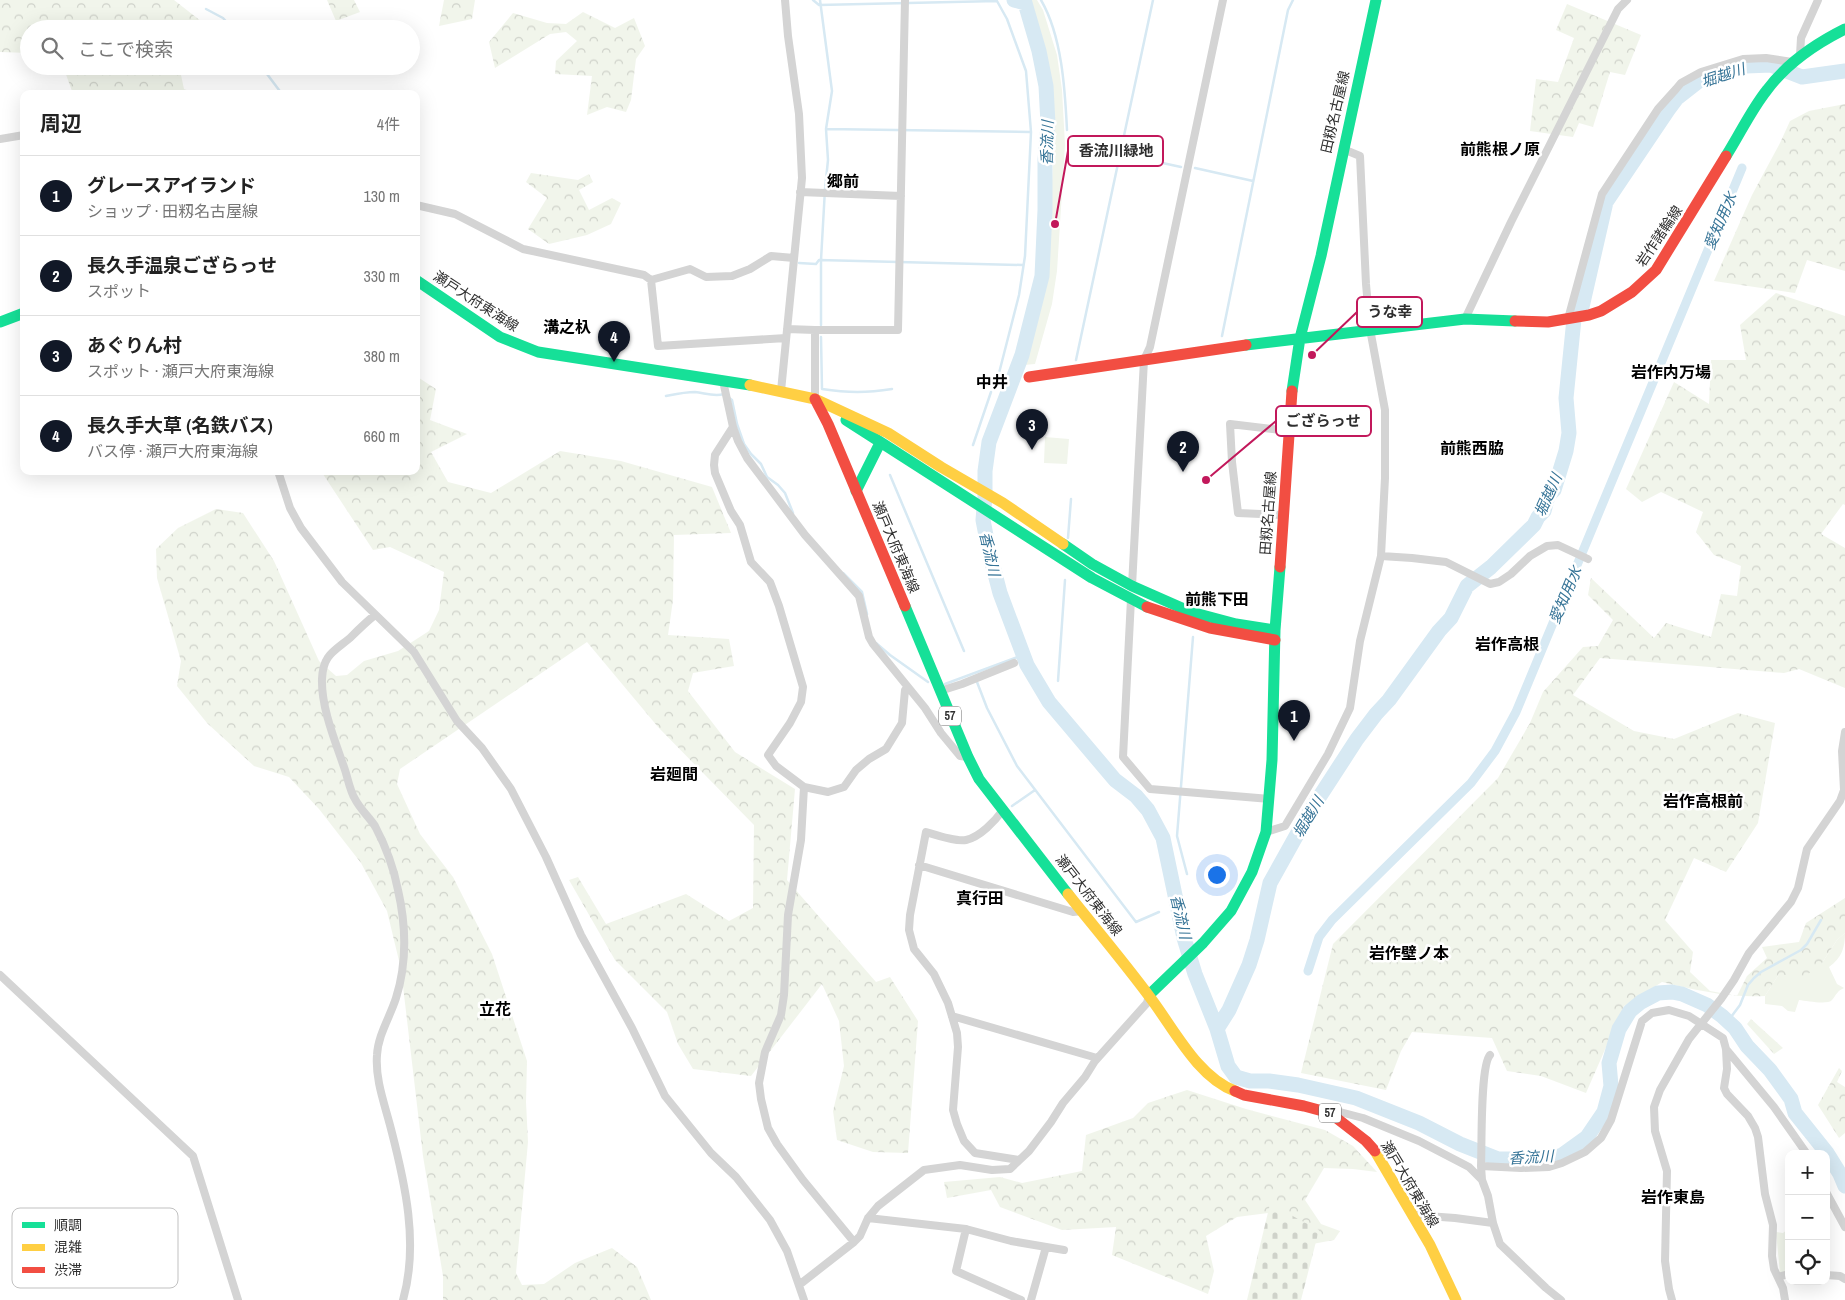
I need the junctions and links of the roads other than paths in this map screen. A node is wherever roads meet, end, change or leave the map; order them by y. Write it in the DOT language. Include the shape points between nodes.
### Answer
graph roads {
  1 [pos="785,0"];
  2 [pos="904,0"];
  3 [pos="1223,0"];
  4 [pos="1376,0"];
  5 [pos="1627,0"];
  6 [pos="1816,1"];
  7 [pos="1845,29"];
  8 [pos="1794,61"];
  9 [pos="20,136"];
  10 [pos="0,139"];
  11 [pos="1343,149"];
  12 [pos="800,192"];
  13 [pos="901,196"];
  14 [pos="420,206"];
  15 [pos="794,258"];
  16 [pos="650,280"];
  17 [pos="420,283"];
  18 [pos="20,314"];
  19 [pos="1465,319"];
  20 [pos="1568,319"];
  21 [pos="0,322"];
  22 [pos="787,329"];
  23 [pos="1370,329"];
  24 [pos="815,330"];
  25 [pos="786,338"];
  26 [pos="1300,338"];
  27 [pos="1144,360"];
  28 [pos="1028,377"];
  29 [pos="724,381"];
  30 [pos="781,390"];
  31 [pos="815,399"];
  32 [pos="733,427"];
  33 [pos="1289,431"];
  34 [pos="880,443"];
  35 [pos="279,475"];
  36 [pos="856,491"];
  37 [pos="1284,515"];
  38 [pos="1380,556"];
  39 [pos="1588,559"];
  40 [pos="1132,586"];
  41 [pos="1132,599"];
  42 [pos="375,615"];
  43 [pos="1275,635"];
  44 [pos="1014,662"];
  45 [pos="908,687"];
  46 [pos="940,691"];
  47 [pos="1845,732"];
  48 [pos="968,757"];
  49 [pos="804,787"];
  50 [pos="1270,799"];
  51 [pos="1003,810"];
  52 [pos="1266,832"];
  53 [pos="919,865"];
  54 [pos="1082,911"];
  55 [pos="0,975"];
  56 [pos="1150,995"];
  57 [pos="952,1016"];
  58 [pos="1702,1024"];
  59 [pos="1726,1049"];
  60 [pos="1490,1055"];
  61 [pos="1097,1058"];
  62 [pos="1330,1113"];
  63 [pos="1805,1150"];
  64 [pos="1019,1160"];
  65 [pos="1481,1165"];
  66 [pos="1482,1180"];
  67 [pos="1828,1195"];
  68 [pos="1413,1215"];
  69 [pos="868,1218"];
  70 [pos="1493,1223"];
  71 [pos="1845,1227"];
  72 [pos="966,1229"];
  73 [pos="854,1242"];
  74 [pos="1046,1247"];
  75 [pos="1064,1250"];
  76 [pos="1785,1275"];
  77 [pos="1830,1275"];
  78 [pos="1778,1277"];
  79 [pos="1845,1280"];
  80 [pos="799,1285"];
  81 [pos="238,1300"];
  82 [pos="403,1300"];
  83 [pos="804,1300"];
  84 [pos="1021,1300"];
  85 [pos="1031,1300"];
  86 [pos="1456,1300"];
  87 [pos="1561,1300"];
  88 [pos="1672,1300"];
  89 [pos="1785,1300"];
  1 -- 12 [label="street" via="801,136"];
  2 -- 13 [label="street"];
  3 -- 27 [label="street" via="1150,347"];
  4 -- 11 [label="main road, 田籾名古屋線"];
  5 -- 19 [label="street" via="1618,9"];
  6 -- 8 [label="street"];
  7 -- 8 [label="main road, 岩作諸輪線"];
  8 -- 20 [label="main road, 岩作諸輪線" via="1765,92 1656,270 1622,300 1588,315"];
  8 -- 20 [label="street" via="1743,59 1701,72 1681,83 1664,102 1602,194"];
  9 -- 10 [label="street"];
  11 -- 23 [label="street" via="1360,156"];
  11 -- 26 [label="main road, 田籾名古屋線"];
  12 -- 13 [label="street"];
  12 -- 15 [label="street"];
  13 -- 24 [label="street" via="898,330"];
  14 -- 16 [label="street" via="455,214 523,249 644,274"];
  15 -- 16 [label="street" via="771,256 732,276 706,276 690,269"];
  15 -- 22 [label="street"];
  16 -- 25 [label="street" via="658,346"];
  17 -- 29 [label="main road, 瀬戸大府東海線" via="500,337 538,352"];
  18 -- 21 [label="main road"];
  19 -- 20 [label="main road, 岩作諸輪線" via="1548,322"];
  19 -- 23 [label="main road, 岩作諸輪線"];
  22 -- 24 [label="street"];
  22 -- 25 [label="street"];
  23 -- 26 [label="main road, 岩作諸輪線"];
  23 -- 38 [label="street" via="1385,410"];
  24 -- 31 [label="street"];
  25 -- 30 [label="street"];
  26 -- 27 [label="main road, 岩作諸輪線"];
  26 -- 33 [label="main road, 田籾名古屋線"];
  27 -- 28 [label="main road, 岩作諸輪線"];
  27 -- 40 [label="street"];
  29 -- 30 [label="main road, 瀬戸大府東海線"];
  29 -- 32 [label="street"];
  30 -- 31 [label="main road, 瀬戸大府東海線"];
  31 -- 34 [label="main road, 瀬戸大府東海線"];
  31 -- 36 [label="main road, 瀬戸大府東海線 / 57"];
  31 -- 40 [label="main road, 瀬戸大府東海線" via="888,433 1092,564"];
  32 -- 45 [label="street" via="747,458 805,535 859,596 869,637"];
  32 -- 49 [label="street" via="715,455 715,473 740,525 751,562 770,582 803,687 801,702 768,755 776,766"];
  33 -- 37 [label="main road, 田籾名古屋線"];
  33 -- 37 [label="street" via="1230,424 1238,513"];
  34 -- 36 [label="main road"];
  34 -- 41 [label="main road, 瀬戸大府東海線" via="1107,587"];
  35 -- 42 [label="street" via="296,521 342,582"];
  36 -- 46 [label="main road, 瀬戸大府東海線 / 57"];
  37 -- 43 [label="main road, 田籾名古屋線"];
  38 -- 39 [label="street" via="1446,562 1490,584 1499,582 1547,546 1558,545"];
  38 -- 52 [label="street" via="1360,640 1348,715 1285,826"];
  40 -- 43 [label="main road, 瀬戸大府東海線" via="1190,612"];
  41 -- 43 [label="main road, 瀬戸大府東海線" via="1187,622 1235,635"];
  41 -- 50 [label="street" via="1123,757 1150,789"];
  42 -- 80 [label="street" via="414,652 457,721 512,789 581,935 665,1096 770,1220 787,1251"];
  42 -- 82 [label="street" via="327,657 322,692 354,798 382,841 403,914 403,966 377,1054 378,1079 398,1157 410,1235 410,1264"];
  43 -- 50 [label="main road, 田籾名古屋線"];
  44 -- 46 [label="street"];
  45 -- 48 [label="street" via="960,756"];
  45 -- 49 [label="street" via="902,723 886,749 856,770 844,787 828,792"];
  46 -- 48 [label="main road, 瀬戸大府東海線 / 57"];
  47 -- 58 [label="street" via="1842,751 1844,790 1807,849 1798,888 1791,902 1749,953"];
  48 -- 51 [label="main road, 瀬戸大府東海線 / 57" via="979,779"];
  49 -- 73 [label="street" via="801,840 788,915 781,1015 766,1052 759,1083 768,1128 777,1144"];
  50 -- 52 [label="main road, 田籾名古屋線"];
  51 -- 53 [label="street" via="980,833 966,840 926,832"];
  51 -- 54 [label="main road, 瀬戸大府東海線 / 57"];
  52 -- 56 [label="main road, 田籾名古屋線" via="1242,893 1231,910"];
  53 -- 54 [label="street" via="1073,912"];
  53 -- 57 [label="street" via="909,930 914,949 934,974"];
  54 -- 56 [label="main road, 瀬戸大府東海線 / 57"];
  55 -- 81 [label="street" via="193,1156"];
  56 -- 61 [label="street"];
  56 -- 62 [label="main road, 瀬戸大府東海線 / 57" via="1202,1069 1226,1088 1244,1095"];
  57 -- 61 [label="street"];
  57 -- 64 [label="street" via="958,1047 953,1110 964,1141 975,1153"];
  58 -- 59 [label="street" via="1723,1038"];
  58 -- 65 [label="street" via="1669,1010 1652,1013 1642,1021 1611,1120 1601,1138 1586,1152 1549,1167"];
  58 -- 88 [label="street" via="1660,1090 1654,1107 1655,1131 1667,1171 1665,1262"];
  59 -- 63 [label="street"];
  59 -- 78 [label="street" via="1726,1094 1755,1128 1773,1225 1772,1256"];
  60 -- 65 [label="street" via="1486,1060 1483,1082"];
  61 -- 64 [label="street" via="1052,1122"];
  62 -- 66 [label="street" via="1363,1118 1419,1141 1469,1166"];
  62 -- 68 [label="main road, 瀬戸大府東海線 / 57" via="1366,1141 1378,1155"];
  64 -- 69 [label="street" via="1010,1169 960,1165 924,1170 878,1206"];
  65 -- 66 [label="street"];
  66 -- 70 [label="street"];
  67 -- 71 [label="street"];
  68 -- 70 [label="street"];
  68 -- 86 [label="main road, 瀬戸大府東海線 / 57"];
  69 -- 72 [label="street"];
  69 -- 73 [label="street"];
  70 -- 87 [label="street" via="1500,1244"];
  72 -- 74 [label="street"];
  72 -- 84 [label="street" via="956,1271"];
  73 -- 80 [label="street"];
  74 -- 75 [label="street"];
  74 -- 85 [label="street"];
  76 -- 78 [label="street"];
  77 -- 79 [label="street"];
  78 -- 89 [label="street"];
  80 -- 83 [label="street"];
}
